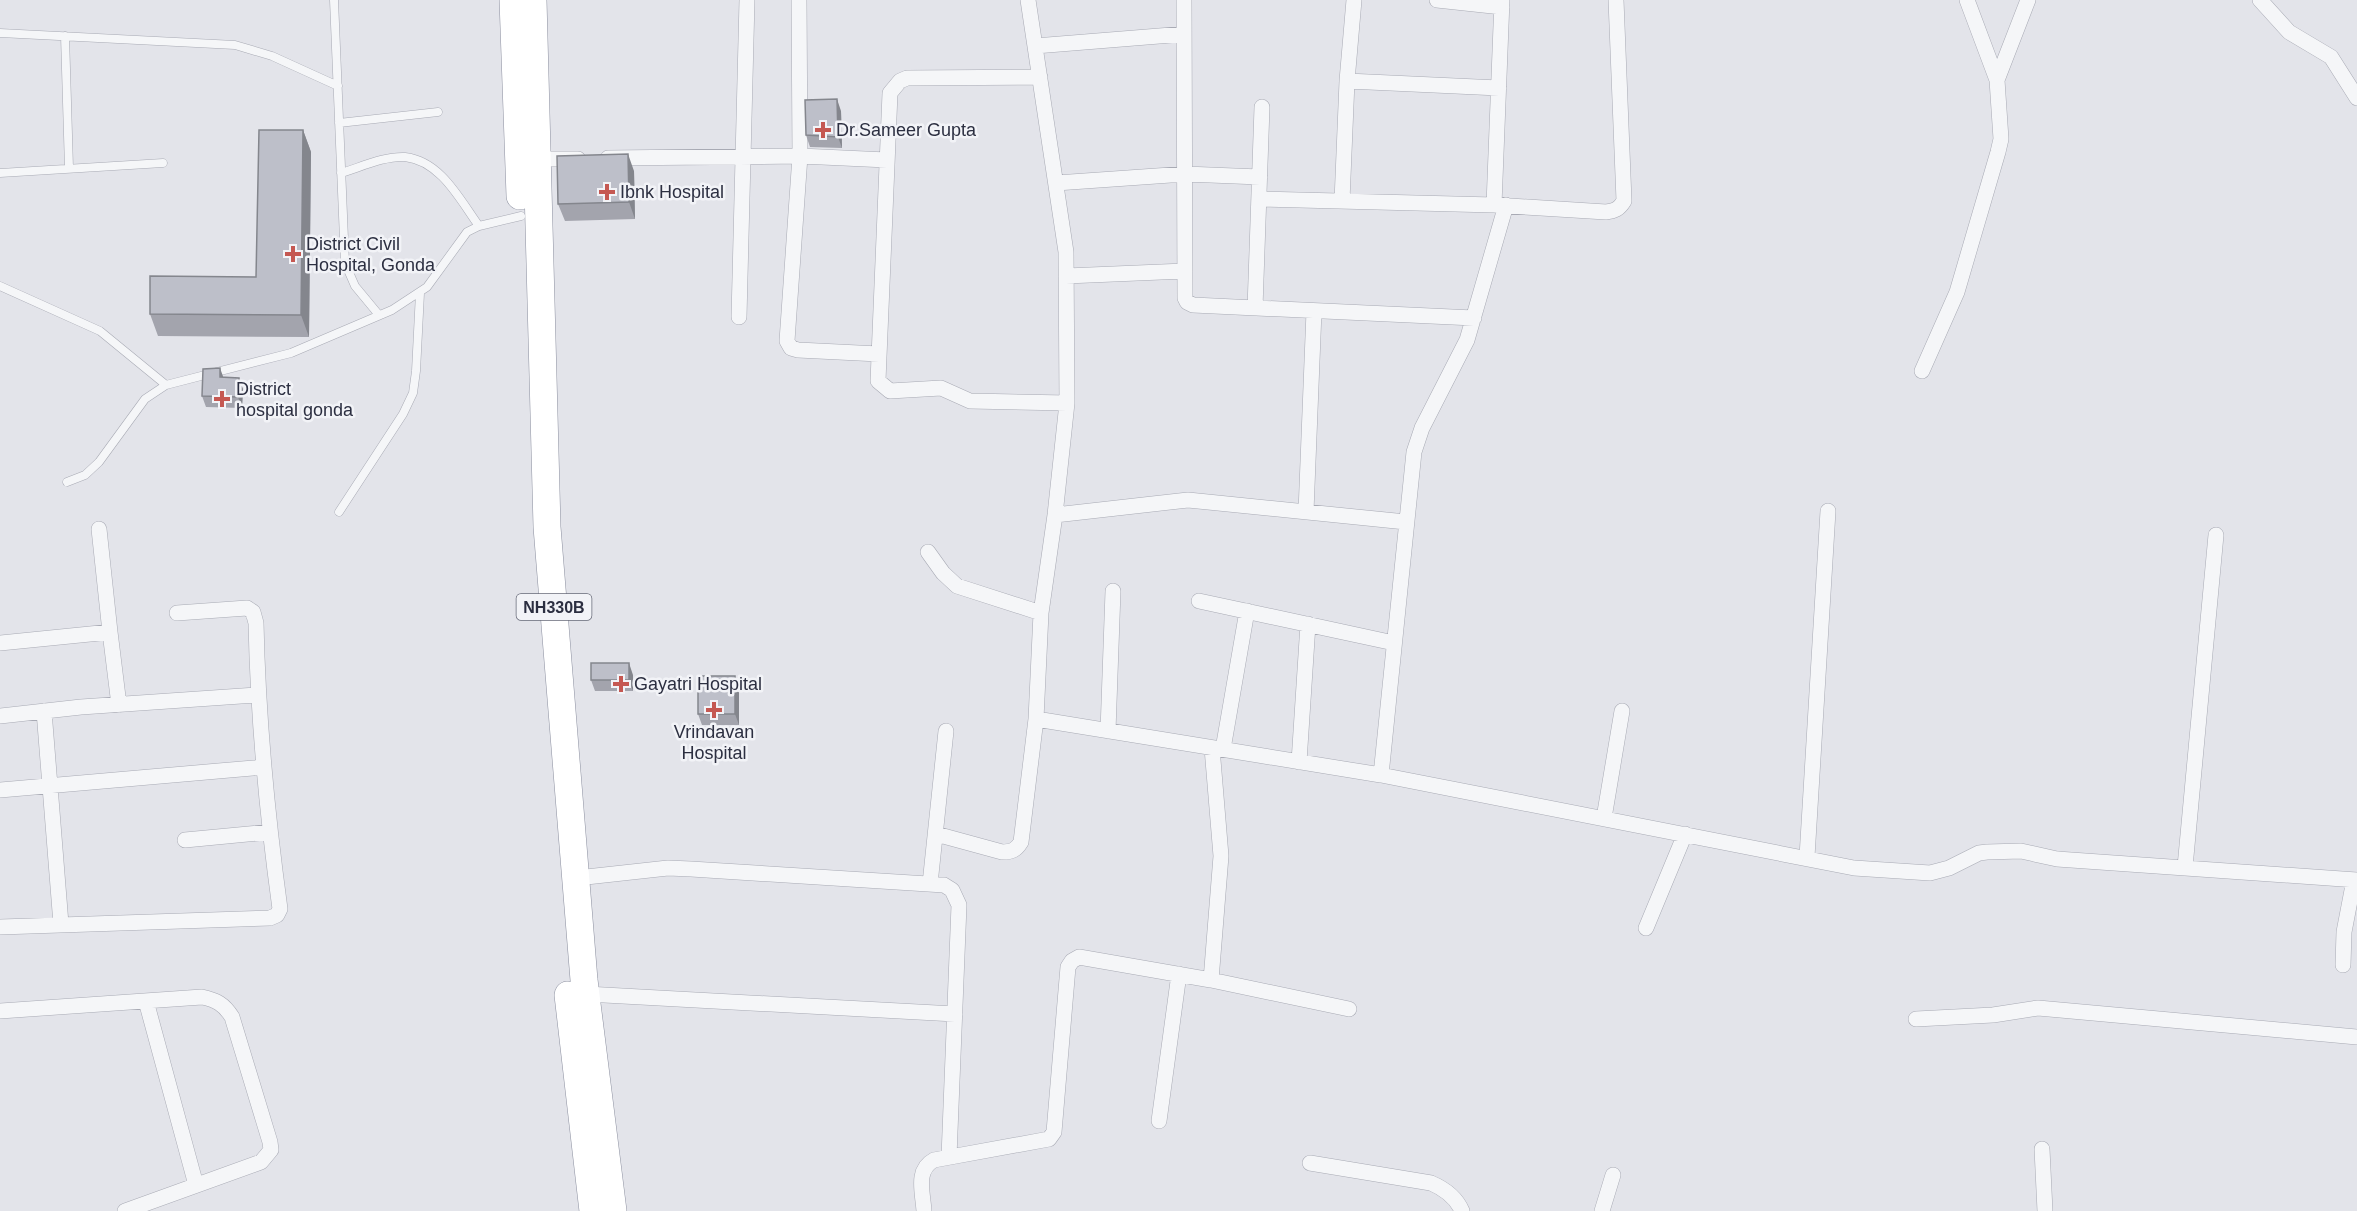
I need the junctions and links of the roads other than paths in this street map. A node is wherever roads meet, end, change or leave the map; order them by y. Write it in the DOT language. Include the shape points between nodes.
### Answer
graph roads {
  1 [pos="334,0"];
  2 [pos="513,0"];
  3 [pos="533,0"];
  4 [pos="747,0"];
  5 [pos="799,0"];
  6 [pos="1028,0"];
  7 [pos="1184,0"];
  8 [pos="1354,0"];
  9 [pos="1437,0"];
  10 [pos="1616,0"];
  11 [pos="1967,0"];
  12 [pos="2028,0"];
  13 [pos="2260,0"];
  14 [pos="1502,3"];
  15 [pos="0,33"];
  16 [pos="1184,34"];
  17 [pos="65,36"];
  18 [pos="1035,46"];
  19 [pos="1040,77"];
  20 [pos="1997,80"];
  21 [pos="1347,81"];
  22 [pos="338,86"];
  23 [pos="1499,88"];
  24 [pos="2357,98"];
  25 [pos="1262,107"];
  26 [pos="438,112"];
  27 [pos="339,123"];
  28 [pos="800,156"];
  29 [pos="743,157"];
  30 [pos="538,159"];
  31 [pos="887,160"];
  32 [pos="163,163"];
  33 [pos="69,168"];
  34 [pos="0,173"];
  35 [pos="341,173"];
  36 [pos="1185,174"];
  37 [pos="1260,177"];
  38 [pos="1056,183"];
  39 [pos="1259,199"];
  40 [pos="1342,201"];
  41 [pos="1500,205"];
  42 [pos="521,216"];
  43 [pos="479,226"];
  44 [pos="1185,271"];
  45 [pos="1066,276"];
  46 [pos="0,286"];
  47 [pos="420,293"];
  48 [pos="1255,308"];
  49 [pos="1314,310"];
  50 [pos="379,315"];
  51 [pos="739,317"];
  52 [pos="1474,318"];
  53 [pos="879,354"];
  54 [pos="1922,371"];
  55 [pos="166,385"];
  56 [pos="1067,403"];
  57 [pos="67,482"];
  58 [pos="1828,511"];
  59 [pos="339,512"];
  60 [pos="1306,512"];
  61 [pos="1055,515"];
  62 [pos="1406,522"];
  63 [pos="99,529"];
  64 [pos="2216,534"];
  65 [pos="928,552"];
  66 [pos="1113,591"];
  67 [pos="1198,601"];
  68 [pos="1246,611"];
  69 [pos="177,613"];
  70 [pos="1041,613"];
  71 [pos="1308,624"];
  72 [pos="110,632"];
  73 [pos="1394,642"];
  74 [pos="0,643"];
  75 [pos="257,695"];
  76 [pos="119,705"];
  77 [pos="44,711"];
  78 [pos="1622,711"];
  79 [pos="0,716"];
  80 [pos="1036,720"];
  81 [pos="946,731"];
  82 [pos="1108,731"];
  83 [pos="1217,749"];
  84 [pos="1299,762"];
  85 [pos="264,767"];
  86 [pos="1381,775"];
  87 [pos="50,786"];
  88 [pos="0,790"];
  89 [pos="1604,818"];
  90 [pos="270,831"];
  91 [pos="936,834"];
  92 [pos="1685,834"];
  93 [pos="185,840"];
  94 [pos="1807,857"];
  95 [pos="2185,867"];
  96 [pos="577,878"];
  97 [pos="2355,880"];
  98 [pos="930,884"];
  99 [pos="61,924"];
  100 [pos="0,927"];
  101 [pos="1646,928"];
  102 [pos="2343,965"];
  103 [pos="1179,974"];
  104 [pos="1211,980"];
  105 [pos="586,994"];
  106 [pos="146,1001"];
  107 [pos="1348,1009"];
  108 [pos="0,1011"];
  109 [pos="955,1014"];
  110 [pos="1916,1019"];
  111 [pos="2357,1037"];
  112 [pos="1158,1121"];
  113 [pos="2042,1149"];
  114 [pos="949,1157"];
  115 [pos="1310,1163"];
  116 [pos="1613,1175"];
  117 [pos="196,1185"];
  118 [pos="124,1211"];
  119 [pos="593,1211"];
  120 [pos="613,1211"];
  121 [pos="924,1211"];
  122 [pos="1462,1211"];
  123 [pos="1602,1211"];
  124 [pos="2045,1211"];
  1 -- 22 [label="lane"];
  2 -- 42 [label="highway, NH330B"];
  3 -- 30 [label="highway, NH330B"];
  4 -- 29 [label="street"];
  5 -- 28 [label="street"];
  6 -- 18 [label="street"];
  7 -- 16 [label="street"];
  8 -- 21 [label="street"];
  9 -- 14 [label="street"];
  10 -- 41 [label="street" via="1621,207 1606,212"];
  11 -- 20 [label="street"];
  12 -- 20 [label="street"];
  13 -- 24 [label="street" via="2289,32 2331,57"];
  14 -- 23 [label="street"];
  15 -- 17 [label="lane"];
  16 -- 18 [label="street"];
  16 -- 36 [label="street"];
  17 -- 22 [label="lane" via="235,45 272,56"];
  17 -- 33 [label="lane"];
  18 -- 19 [label="street"];
  19 -- 31 [label="street" via="900,81 890,93"];
  19 -- 38 [label="street"];
  20 -- 54 [label="street" via="2001,139 1998,152 1957,292"];
  21 -- 23 [label="street"];
  21 -- 40 [label="street"];
  22 -- 27 [label="lane"];
  23 -- 41 [label="street"];
  25 -- 37 [label="street"];
  26 -- 27 [label="lane"];
  27 -- 35 [label="lane"];
  28 -- 29 [label="street"];
  28 -- 31 [label="street"];
  28 -- 53 [label="street" via="788,341 791,348 798,350"];
  29 -- 30 [label="street"];
  29 -- 51 [label="street"];
  30 -- 96 [label="highway, NH330B" via="548,527"];
  31 -- 53 [label="street"];
  32 -- 33 [label="lane"];
  33 -- 34 [label="lane"];
  35 -- 43 [label="lane" via="381,160 405,157 424,162 444,177"];
  35 -- 50 [label="lane" via="345,263 355,286"];
  36 -- 37 [label="street"];
  36 -- 38 [label="street"];
  36 -- 44 [label="street"];
  37 -- 39 [label="street"];
  38 -- 45 [label="street"];
  39 -- 40 [label="street"];
  39 -- 48 [label="street"];
  40 -- 41 [label="street"];
  41 -- 52 [label="street"];
  42 -- 43 [label="lane"];
  42 -- 119 [label="highway, NH330B" via="539,588 570,1018"];
  43 -- 47 [label="lane" via="467,232"];
  44 -- 45 [label="street"];
  44 -- 48 [label="street" via="1187,302"];
  45 -- 56 [label="street"];
  46 -- 55 [label="lane" via="100,331"];
  47 -- 50 [label="lane"];
  47 -- 59 [label="lane" via="413,393 404,414"];
  48 -- 49 [label="street"];
  49 -- 52 [label="street"];
  49 -- 60 [label="street"];
  50 -- 55 [label="lane" via="291,353"];
  52 -- 62 [label="street" via="1467,340 1422,428 1414,452"];
  53 -- 56 [label="street" via="878,381 890,391 941,388 970,401"];
  55 -- 57 [label="lane" via="145,399 99,462 85,475"];
  56 -- 61 [label="street"];
  58 -- 94 [label="street"];
  60 -- 61 [label="street" via="1188,500"];
  60 -- 62 [label="street"];
  61 -- 70 [label="street"];
  62 -- 73 [label="street"];
  63 -- 72 [label="street"];
  64 -- 95 [label="street"];
  65 -- 70 [label="street" via="957,586"];
  66 -- 82 [label="street"];
  67 -- 68 [label="street"];
  68 -- 71 [label="street"];
  68 -- 83 [label="street"];
  69 -- 75 [label="street" via="247,608 253,612"];
  70 -- 80 [label="street"];
  71 -- 73 [label="street"];
  71 -- 84 [label="street"];
  72 -- 74 [label="street"];
  72 -- 76 [label="street"];
  73 -- 86 [label="street"];
  75 -- 76 [label="street"];
  75 -- 85 [label="street"];
  76 -- 77 [label="street"];
  77 -- 79 [label="street"];
  77 -- 87 [label="street"];
  78 -- 89 [label="street"];
  80 -- 82 [label="street"];
  80 -- 91 [label="street" via="1017,849 1002,852"];
  81 -- 91 [label="street"];
  82 -- 83 [label="street"];
  83 -- 84 [label="street"];
  83 -- 104 [label="street" via="1221,856"];
  84 -- 86 [label="street"];
  85 -- 87 [label="street"];
  85 -- 90 [label="street"];
  86 -- 89 [label="street"];
  87 -- 88 [label="street"];
  87 -- 99 [label="street"];
  89 -- 92 [label="street"];
  90 -- 93 [label="street"];
  90 -- 99 [label="street" via="278,915"];
  91 -- 98 [label="street"];
  92 -- 94 [label="street"];
  92 -- 101 [label="street"];
  94 -- 95 [label="street" via="1854,868 1930,873 1979,853 2021,851 2056,859"];
  95 -- 97 [label="street"];
  96 -- 98 [label="street" via="691,868"];
  96 -- 105 [label="highway, NH330B"];
  97 -- 102 [label="street" via="2344,932"];
  98 -- 109 [label="street" via="952,890 959,905"];
  99 -- 100 [label="street"];
  103 -- 104 [label="street"];
  103 -- 112 [label="street"];
  103 -- 114 [label="street" via="1088,957 1072,961 1068,967 1054,1132 1050,1139"];
  104 -- 107 [label="street"];
  105 -- 109 [label="street"];
  105 -- 120 [label="highway, NH330B"];
  106 -- 108 [label="street"];
  106 -- 117 [label="street"];
  106 -- 117 [label="street" via="202,997 226,1007 270,1142 271,1150 261,1162"];
  109 -- 114 [label="street"];
  110 -- 111 [label="street" via="2038,1008"];
  113 -- 124 [label="street"];
  114 -- 121 [label="street" via="934,1160 923,1170"];
  115 -- 122 [label="street" via="1431,1183 1454,1197"];
  116 -- 123 [label="street"];
  117 -- 118 [label="street"];
}
